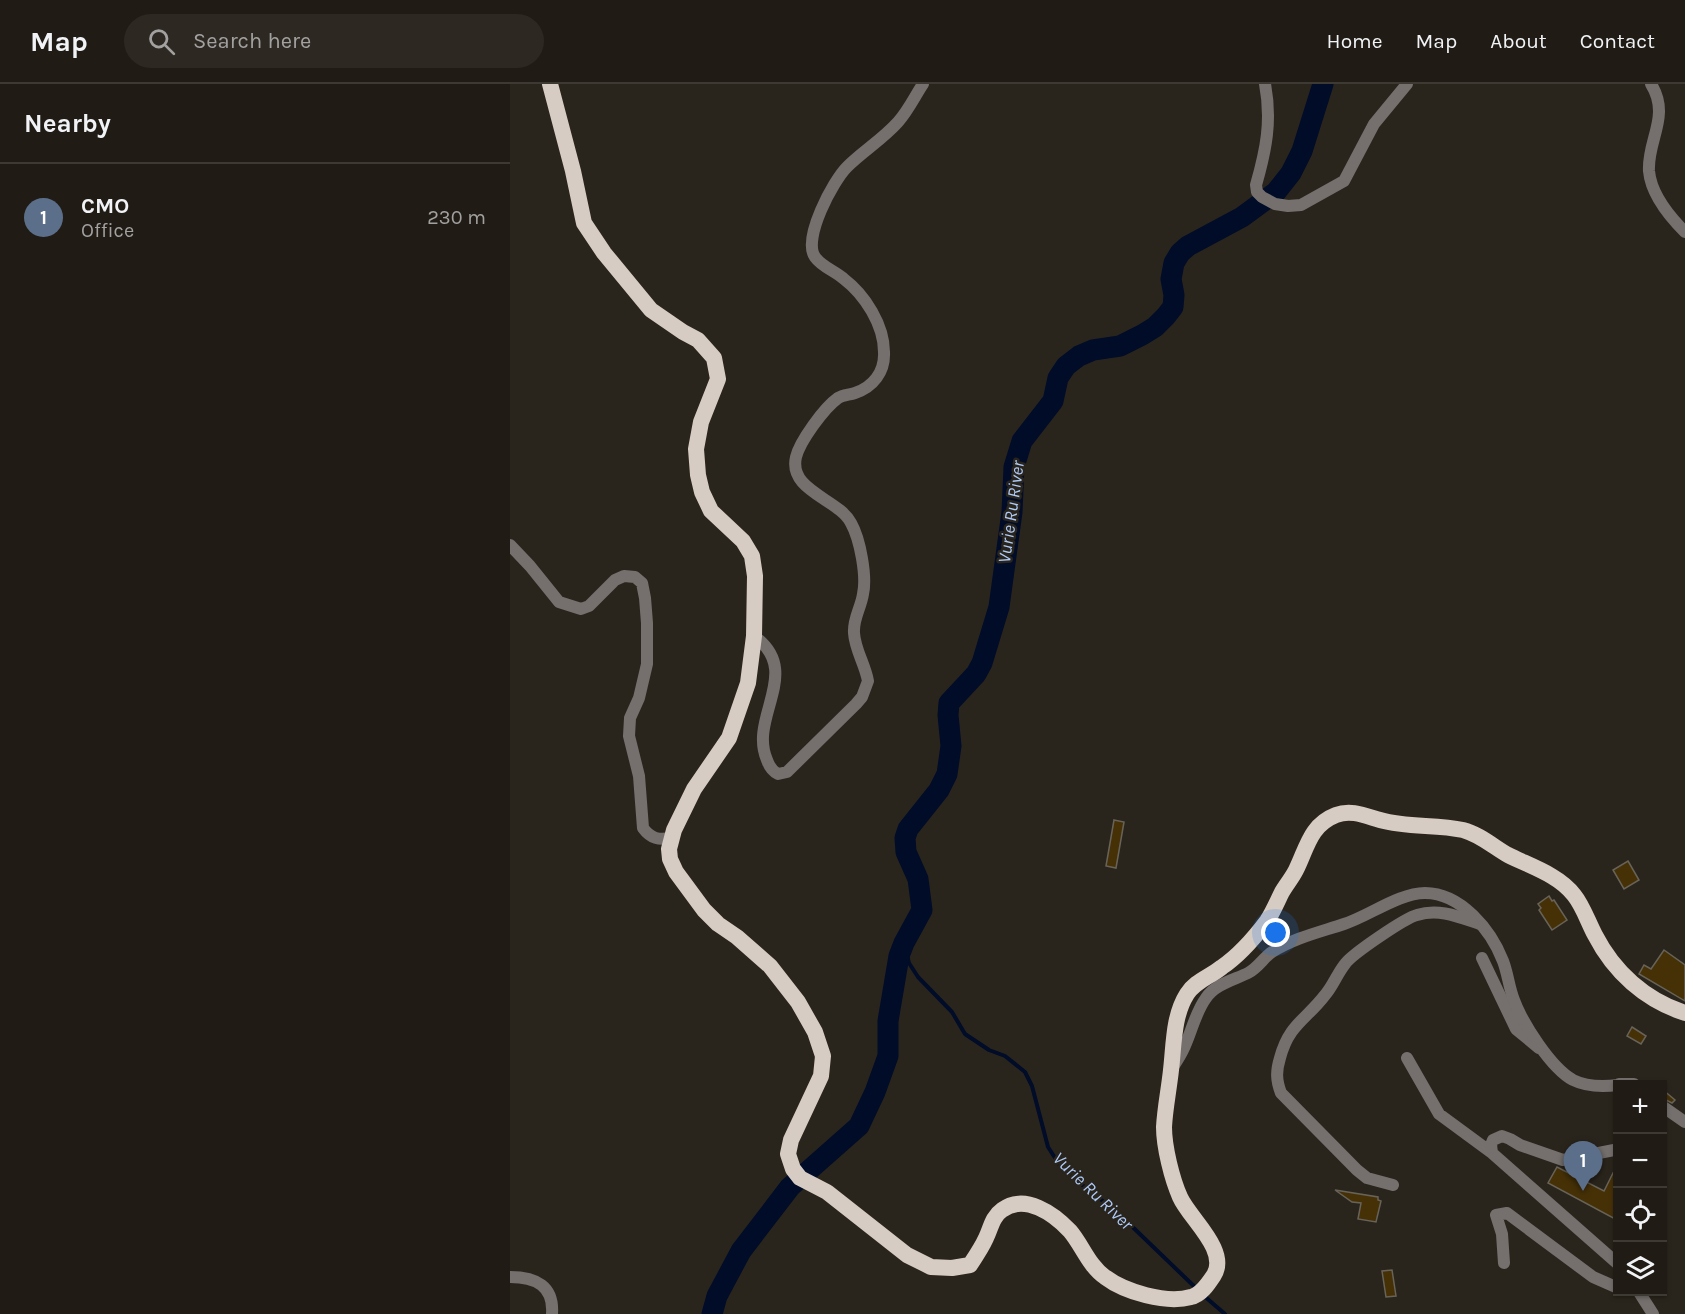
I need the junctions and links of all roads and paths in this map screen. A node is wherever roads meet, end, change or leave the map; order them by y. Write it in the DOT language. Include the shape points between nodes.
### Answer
graph roads {
  1 [pos="550,84"];
  2 [pos="923,84"];
  3 [pos="1265,84"];
  4 [pos="1407,84"];
  5 [pos="1651,84"];
  6 [pos="1685,232"];
  7 [pos="510,545"];
  8 [pos="754,636"];
  9 [pos="671,838"];
  10 [pos="1480,924"];
  11 [pos="1482,958"];
  12 [pos="1685,1013"];
  13 [pos="1549,1057"];
  14 [pos="1407,1058"];
  15 [pos="1171,1070"];
  16 [pos="1613,1085"];
  17 [pos="1667,1109"];
  18 [pos="1685,1122"];
  19 [pos="1613,1150"];
  20 [pos="1492,1153"];
  21 [pos="1393,1185"];
  22 [pos="1613,1260"];
  23 [pos="1504,1263"];
  24 [pos="510,1277"];
  25 [pos="1613,1286"];
  26 [pos="1642,1296"];
  27 [pos="552,1314"];
  28 [pos="1653,1314"];
  1 -- 8 [label="highway" via="584,223 604,254 651,310 698,340 714,358 718,379 701,422 696,449 698,475 711,510 743,541 752,556"];
  2 -- 8 [label="street" via="894,126 846,168 811,237 810,246 817,259 846,280 866,302 882,336 885,353 877,379 861,391 840,396 832,403 818,419 795,463 803,483 845,514 855,532 864,586 854,631 868,681 856,704 782,774 771,769 761,743 775,682 774,658"];
  3 -- 4 [label="street" via="1269,126 1257,192 1275,204 1288,206 1301,205 1344,181 1374,124"];
  5 -- 6 [label="street" via="1659,106 1659,121 1649,172 1659,198"];
  7 -- 9 [label="street" via="559,602 581,609 624,576 636,577 642,583 647,664 628,736 639,776 644,828 656,839"];
  8 -- 9 [label="highway" via="748,683 729,738 694,789"];
  9 -- 15 [label="highway" via="670,859 704,910 770,966 815,1032 823,1056 820,1076 791,1140 788,1154 793,1169 907,1256 931,1267 970,1265 993,1220 1010,1206 1023,1204 1051,1215 1069,1230 1105,1277 1151,1297 1192,1297 1200,1292 1217,1270 1216,1252 1181,1199 1171,1165 1164,1129"];
  10 -- 13 [label="street" via="1502,958 1521,1016"];
  10 -- 15 [label="street" via="1444,896 1422,893 1294,941 1207,996"];
  10 -- 21 [label="street" via="1439,912 1414,915 1346,963 1326,995 1284,1042 1276,1072 1281,1093 1357,1170 1367,1178"];
  11 -- 13 [label="street" via="1516,1029"];
  12 -- 15 [label="highway" via="1636,987 1616,969 1574,894 1552,876 1465,831 1339,813 1314,832 1268,920 1223,967 1187,993 1173,1040"];
  13 -- 16 [label="street" via="1573,1080 1592,1086"];
  14 -- 20 [label="street" via="1439,1114"];
  17 -- 18 [label="street"];
  19 -- 20 [label="street" via="1563,1160 1502,1136 1493,1140"];
  20 -- 22 [label="street"];
  23 -- 25 [label="street" via="1496,1215 1500,1213 1507,1213 1593,1277"];
  24 -- 27 [label="street" via="534,1281 547,1289 553,1300"];
  26 -- 28 [label="street"];
}
